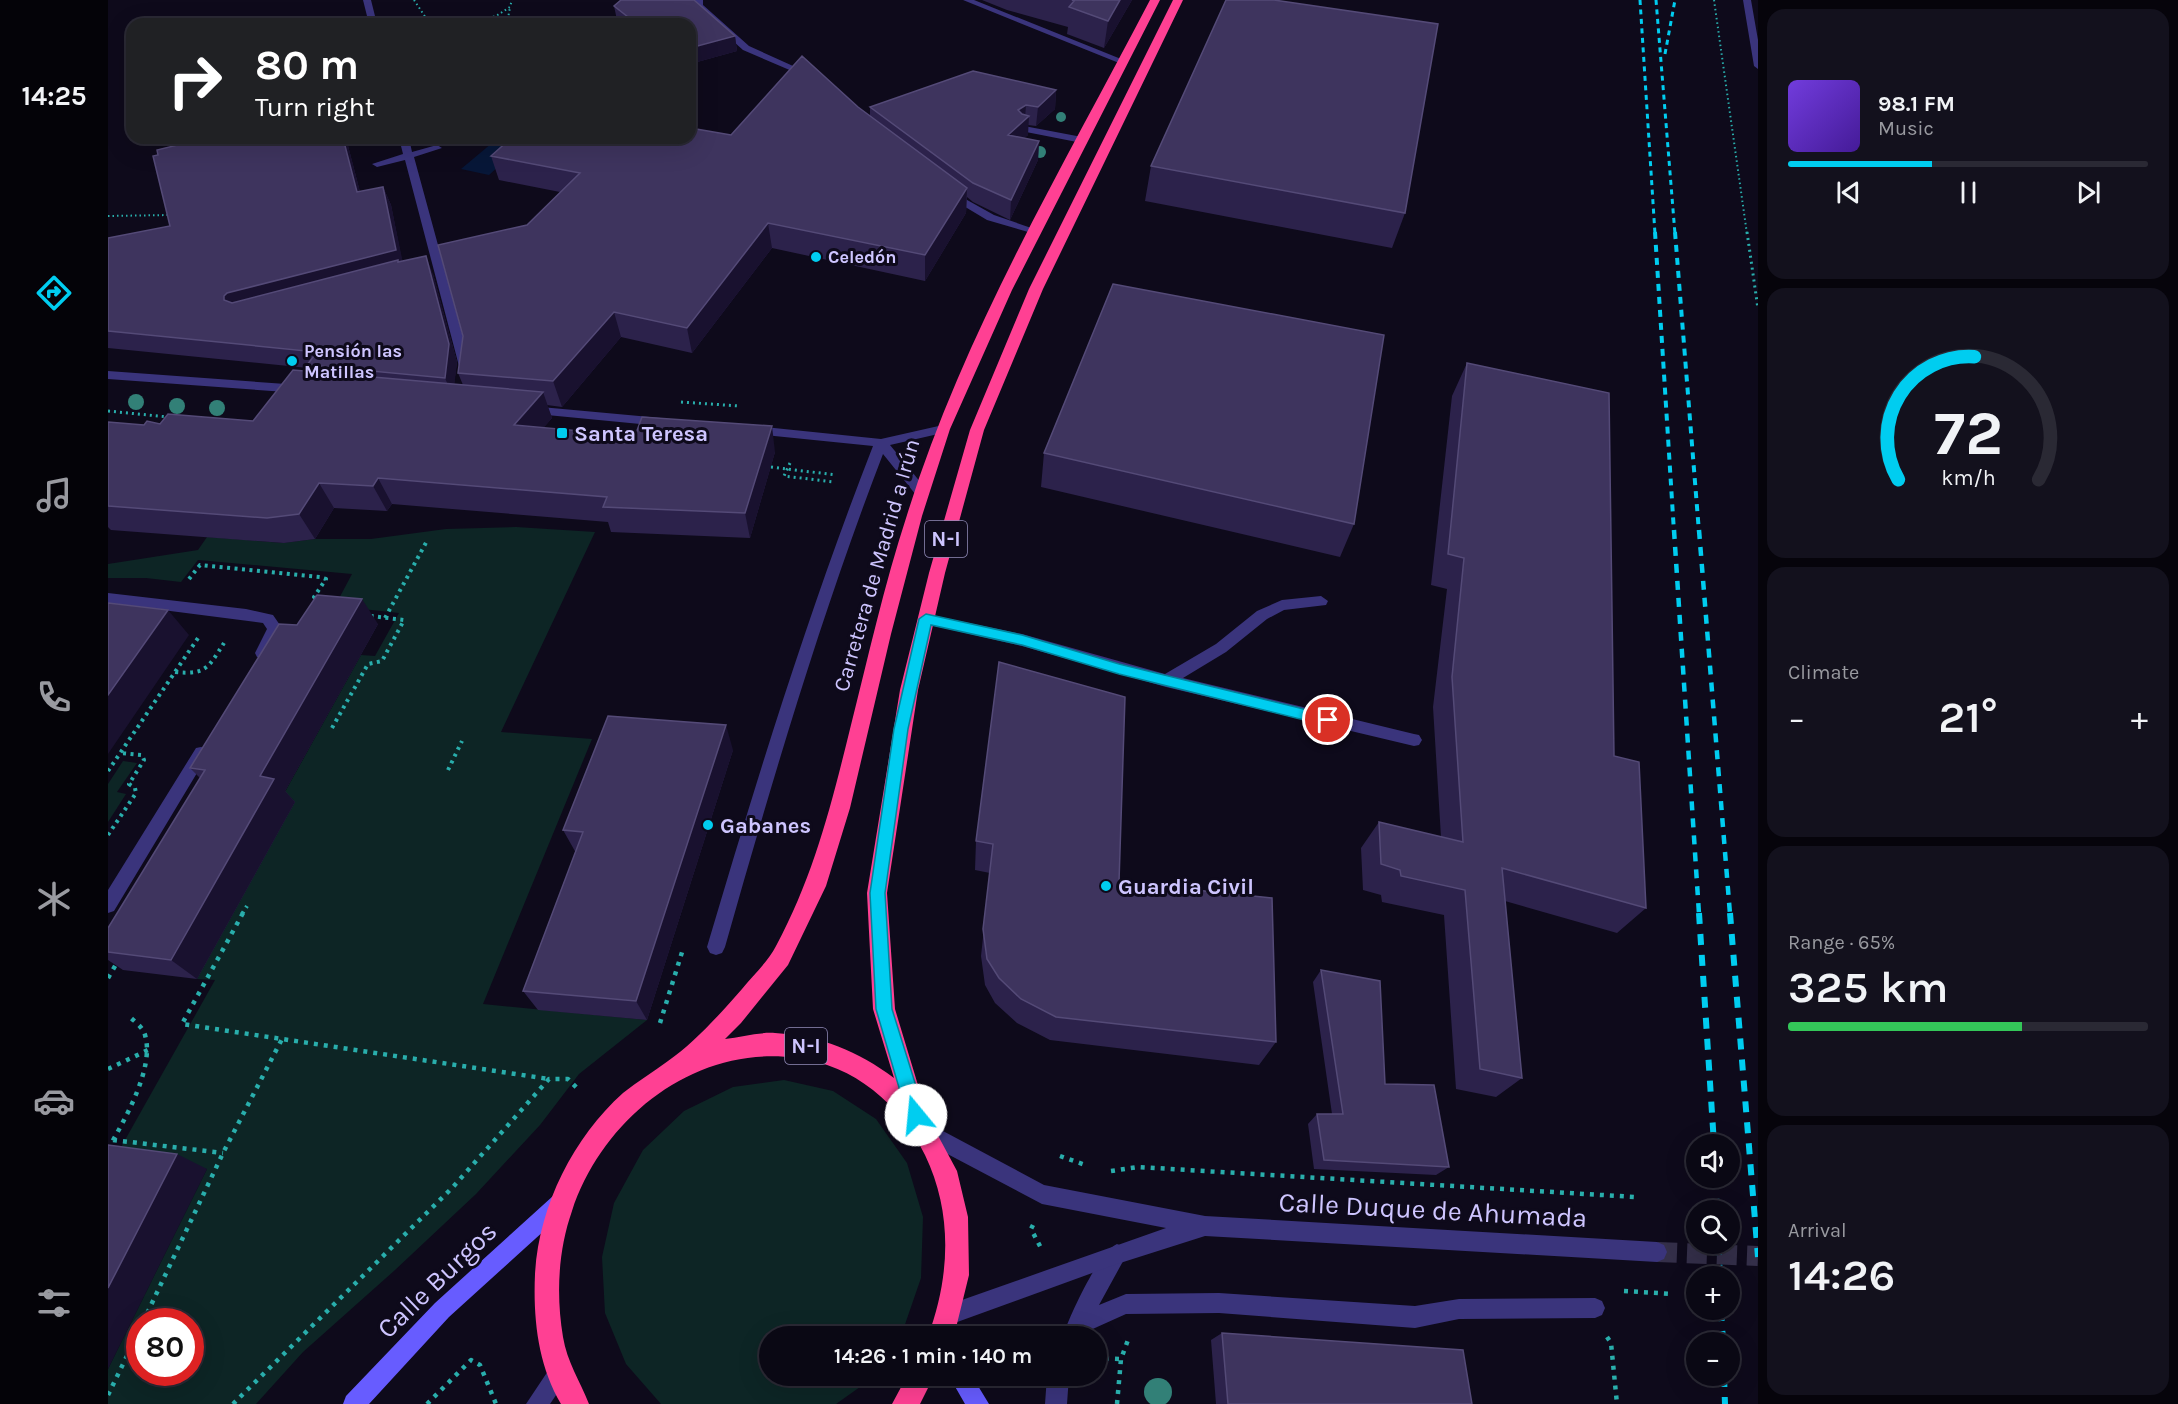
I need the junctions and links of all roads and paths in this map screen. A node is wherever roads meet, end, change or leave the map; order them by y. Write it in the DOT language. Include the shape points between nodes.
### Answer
graph roads {
  1 [pos="367,0"];
  2 [pos="415,0"];
  3 [pos="512,0"];
  4 [pos="698,0"];
  5 [pos="967,0"];
  6 [pos="1155,0"];
  7 [pos="1178,0"];
  8 [pos="1714,0"];
  9 [pos="1747,0"];
  10 [pos="510,7"];
  11 [pos="372,18"];
  12 [pos="426,18"];
  13 [pos="489,18"];
  14 [pos="508,18"];
  15 [pos="1756,43"];
  16 [pos="1122,61"];
  17 [pos="1758,66"];
  18 [pos="819,83"];
  19 [pos="1024,129"];
  20 [pos="1082,140"];
  21 [pos="406,144"];
  22 [pos="437,148"];
  23 [pos="409,157"];
  24 [pos="377,164"];
  25 [pos="943,188"];
  26 [pos="172,215"];
  27 [pos="108,216"];
  28 [pos="1035,231"];
  29 [pos="1758,309"];
  30 [pos="108,375"];
  31 [pos="464,380"];
  32 [pos="317,390"];
  33 [pos="516,409"];
  34 [pos="670,423"];
  35 [pos="741,429"];
  36 [pos="943,429"];
  37 [pos="881,443"];
  38 [pos="791,460"];
  39 [pos="771,467"];
  40 [pos="788,469"];
  41 [pos="867,479"];
  42 [pos="843,484"];
  43 [pos="921,492"];
  44 [pos="428,539"];
  45 [pos="185,585"];
  46 [pos="113,598"];
  47 [pos="1321,601"];
  48 [pos="313,611"];
  49 [pos="108,612"];
  50 [pos="361,615"];
  51 [pos="385,618"];
  52 [pos="926,619"];
  53 [pos="203,631"];
  54 [pos="226,639"];
  55 [pos="251,671"];
  56 [pos="175,672"];
  57 [pos="1166,681"];
  58 [pos="333,728"];
  59 [pos="1414,740"];
  60 [pos="462,741"];
  61 [pos="208,742"];
  62 [pos="120,753"];
  63 [pos="448,770"];
  64 [pos="108,771"];
  65 [pos="108,835"];
  66 [pos="108,905"];
  67 [pos="247,906"];
  68 [pos="716,947"];
  69 [pos="120,959"];
  70 [pos="108,978"];
  71 [pos="130,1017"];
  72 [pos="282,1039"];
  73 [pos="148,1050"];
  74 [pos="678,1068"];
  75 [pos="108,1069"];
  76 [pos="549,1078"];
  77 [pos="578,1089"];
  78 [pos="922,1124"];
  79 [pos="113,1140"];
  80 [pos="108,1149"];
  81 [pos="224,1154"];
  82 [pos="1104,1173"];
  83 [pos="1635,1197"];
  84 [pos="562,1201"];
  85 [pos="1205,1226"];
  86 [pos="1658,1252"];
  87 [pos="1117,1254"];
  88 [pos="150,1308"];
  89 [pos="1594,1308"];
  90 [pos="945,1325"];
  91 [pos="1079,1326"];
  92 [pos="1085,1326"];
  93 [pos="126,1358"];
  94 [pos="1107,1358"];
  95 [pos="1121,1359"];
  96 [pos="560,1373"];
  97 [pos="915,1386"];
  98 [pos="966,1386"];
  99 [pos="1057,1386"];
  100 [pos="108,1395"];
  101 [pos="573,1402"];
  102 [pos="233,1404"];
  103 [pos="354,1404"];
  104 [pos="427,1404"];
  105 [pos="496,1404"];
  106 [pos="537,1404"];
  107 [pos="904,1404"];
  108 [pos="978,1404"];
  109 [pos="1056,1404"];
  1 -- 11 [label="street"];
  2 -- 12 [label="path"];
  3 -- 10 [label="path"];
  4 -- 18 [label="street" via="705,12 747,48 812,76"];
  5 -- 16 [label="street"];
  6 -- 16 [label="highway, Carretera de Madrid a Irún / N-I"];
  7 -- 52 [label="highway, N-I" via="1008,353 959,488"];
  8 -- 29 [label="path"];
  9 -- 15 [label="street"];
  10 -- 13 [label="path"];
  10 -- 14 [label="path"];
  15 -- 17 [label="street"];
  16 -- 20 [label="highway, Carretera de Madrid a Irún / N-I"];
  19 -- 20 [label="street"];
  20 -- 28 [label="highway, Carretera de Madrid a Irún / N-I"];
  21 -- 23 [label="street"];
  22 -- 23 [label="street"];
  23 -- 24 [label="street"];
  23 -- 31 [label="street" via="435,267 465,362"];
  25 -- 28 [label="street" via="969,208 1004,224"];
  26 -- 27 [label="path"];
  28 -- 36 [label="highway, Carretera de Madrid a Irún / N-I"];
  30 -- 32 [label="street"];
  33 -- 34 [label="street"];
  35 -- 37 [label="street"];
  36 -- 37 [label="street"];
  36 -- 43 [label="highway, Carretera de Madrid a Irún / N-I"];
  37 -- 41 [label="street, Carretera de Madrid a Irún"];
  37 -- 43 [label="street"];
  38 -- 40 [label="path"];
  39 -- 40 [label="path"];
  40 -- 41 [label="path"];
  40 -- 42 [label="path" via="784,476"];
  41 -- 68 [label="street, Carretera de Madrid a Irún" via="778,734"];
  43 -- 74 [label="highway, Carretera de Madrid a Irún / N-I" via="840,808 816,886 781,958 733,1016"];
  44 -- 51 [label="path"];
  45 -- 48 [label="path" via="200,566 320,577 326,579 314,597 319,601"];
  46 -- 49 [label="street"];
  46 -- 55 [label="street" via="268,619 274,628"];
  47 -- 57 [label="street" via="1282,605 1262,615 1221,648"];
  50 -- 51 [label="path"];
  51 -- 58 [label="path" via="404,620 382,661 368,664"];
  52 -- 57 [label="street" via="1022,640"];
  52 -- 78 [label="highway, N-I" via="901,729 877,893 884,1009"];
  53 -- 56 [label="path"];
  54 -- 56 [label="path" via="205,671"];
  56 -- 62 [label="path"];
  57 -- 59 [label="street"];
  60 -- 63 [label="path"];
  61 -- 66 [label="street"];
  62 -- 64 [label="path"];
  62 -- 65 [label="path" via="142,755 144,760 129,784 136,793"];
  67 -- 72 [label="path" via="182,1024"];
  69 -- 70 [label="path"];
  71 -- 73 [label="path" via="145,1032"];
  72 -- 76 [label="path"];
  72 -- 81 [label="path"];
  73 -- 75 [label="path"];
  73 -- 79 [label="path" via="141,1078"];
  74 -- 78 [label="highway, N-I" via="741,1046 807,1046 838,1055 867,1070 893,1090"];
  74 -- 84 [label="highway, N-I" via="653,1083 611,1121 591,1146"];
  76 -- 77 [label="path" via="568,1079"];
  76 -- 102 [label="path" via="492,1147 439,1202"];
  78 -- 85 [label="street, Calle Duque de Ahumada" via="1042,1194"];
  78 -- 90 [label="highway, N-I" via="946,1173 956,1217 958,1266"];
  79 -- 80 [label="path"];
  79 -- 81 [label="path"];
  81 -- 88 [label="path"];
  82 -- 83 [label="path" via="1138,1167"];
  84 -- 96 [label="highway, N-I" via="549,1249 546,1300"];
  84 -- 103 [label="main road, Calle Burgos" via="442,1310"];
  85 -- 86 [label="street, Calle Duque de Ahumada"];
  85 -- 87 [label="street, Calle Duque de Ahumada"];
  87 -- 90 [label="street, Calle Duque de Ahumada"];
  87 -- 91 [label="street"];
  89 -- 92 [label="street" via="1458,1309 1415,1317 1218,1303 1126,1304"];
  93 -- 100 [label="path"];
  94 -- 95 [label="path"];
  96 -- 101 [label="highway, N-I"];
  96 -- 106 [label="street"];
  97 -- 107 [label="highway"];
  98 -- 108 [label="main road"];
  99 -- 109 [label="street"];
  104 -- 105 [label="path" via="471,1360 480,1365"];
}
